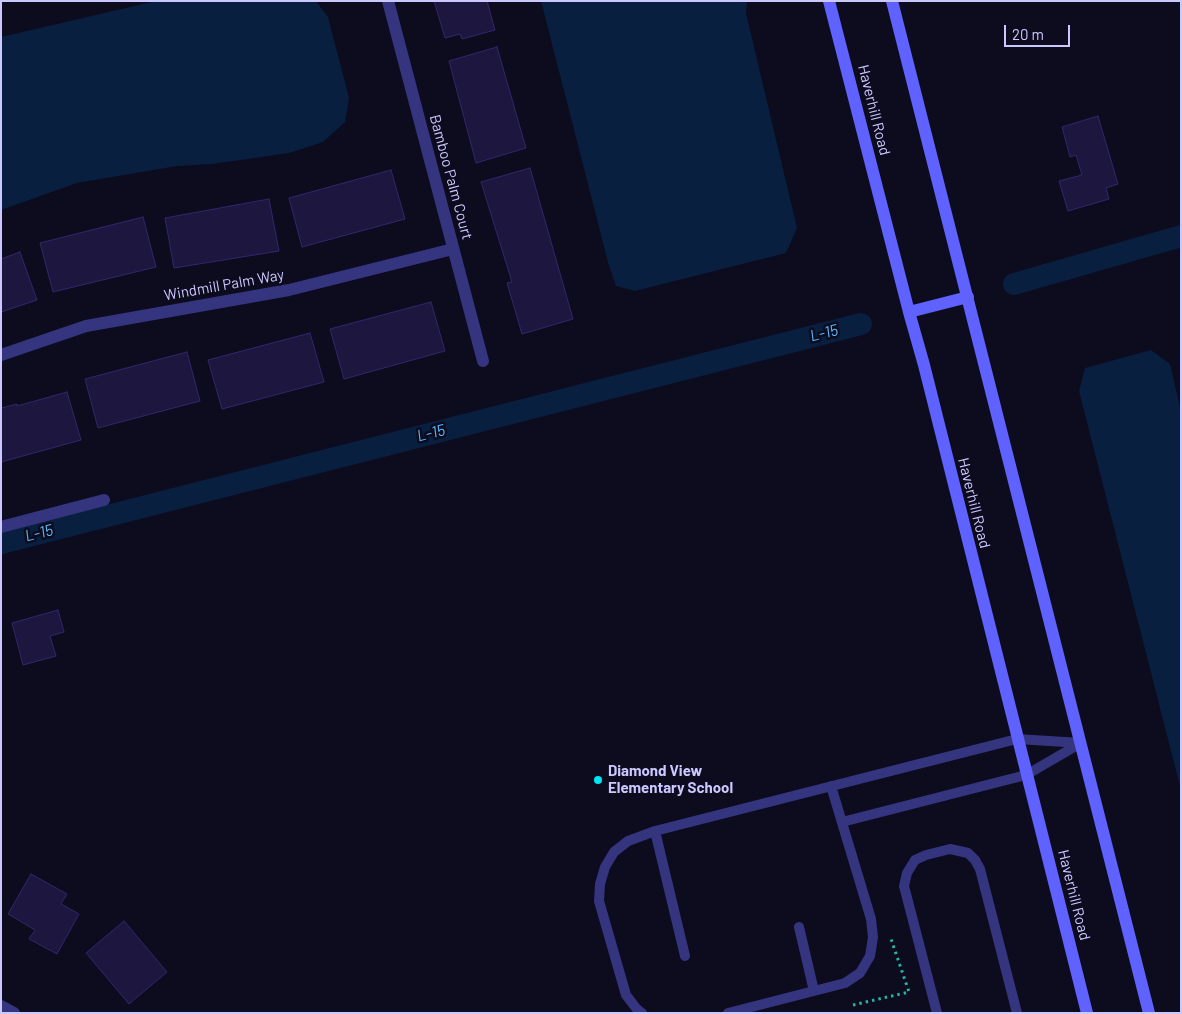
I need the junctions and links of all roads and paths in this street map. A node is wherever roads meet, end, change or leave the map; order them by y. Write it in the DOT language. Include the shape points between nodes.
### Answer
graph roads {
  1 [pos="388,1"];
  2 [pos="829,1"];
  3 [pos="892,1"];
  4 [pos="453,249"];
  5 [pos="968,297"];
  6 [pos="909,312"];
  7 [pos="1,356"];
  8 [pos="483,361"];
  9 [pos="104,500"];
  10 [pos="1,527"];
  11 [pos="1017,738"];
  12 [pos="1081,743"];
  13 [pos="1026,775"];
  14 [pos="831,786"];
  15 [pos="842,822"];
  16 [pos="656,831"];
  17 [pos="799,927"];
  18 [pos="890,936"];
  19 [pos="685,956"];
  20 [pos="814,991"];
  21 [pos="854,1005"];
  22 [pos="1,1006"];
  23 [pos="14,1013"];
  24 [pos="642,1013"];
  25 [pos="728,1013"];
  26 [pos="937,1013"];
  27 [pos="1017,1013"];
  28 [pos="1087,1013"];
  29 [pos="1149,1013"];
  1 -- 4 [label="street, Bamboo Palm Court"];
  2 -- 6 [label="street, Haverhill Road"];
  3 -- 5 [label="street"];
  4 -- 7 [label="street, Windmill Palm Way" via="289,290 86,326"];
  4 -- 8 [label="street, Bamboo Palm Court"];
  5 -- 6 [label="street"];
  5 -- 12 [label="street"];
  6 -- 11 [label="street, Haverhill Road"];
  9 -- 10 [label="street"];
  11 -- 12 [label="lane"];
  11 -- 13 [label="street, Haverhill Road"];
  11 -- 14 [label="lane"];
  12 -- 13 [label="lane"];
  12 -- 29 [label="street"];
  13 -- 15 [label="lane"];
  13 -- 28 [label="street, Haverhill Road"];
  14 -- 15 [label="lane"];
  14 -- 16 [label="lane"];
  15 -- 20 [label="lane" via="871,919 870,956 860,973 845,983"];
  16 -- 19 [label="lane"];
  16 -- 24 [label="lane" via="628,841 614,852 600,884 599,901 626,995"];
  17 -- 20 [label="lane"];
  18 -- 21 [label="path" via="909,992"];
  20 -- 25 [label="lane"];
  22 -- 23 [label="street"];
  26 -- 27 [label="lane" via="904,886 915,860 950,849 968,853 980,869"];
}
